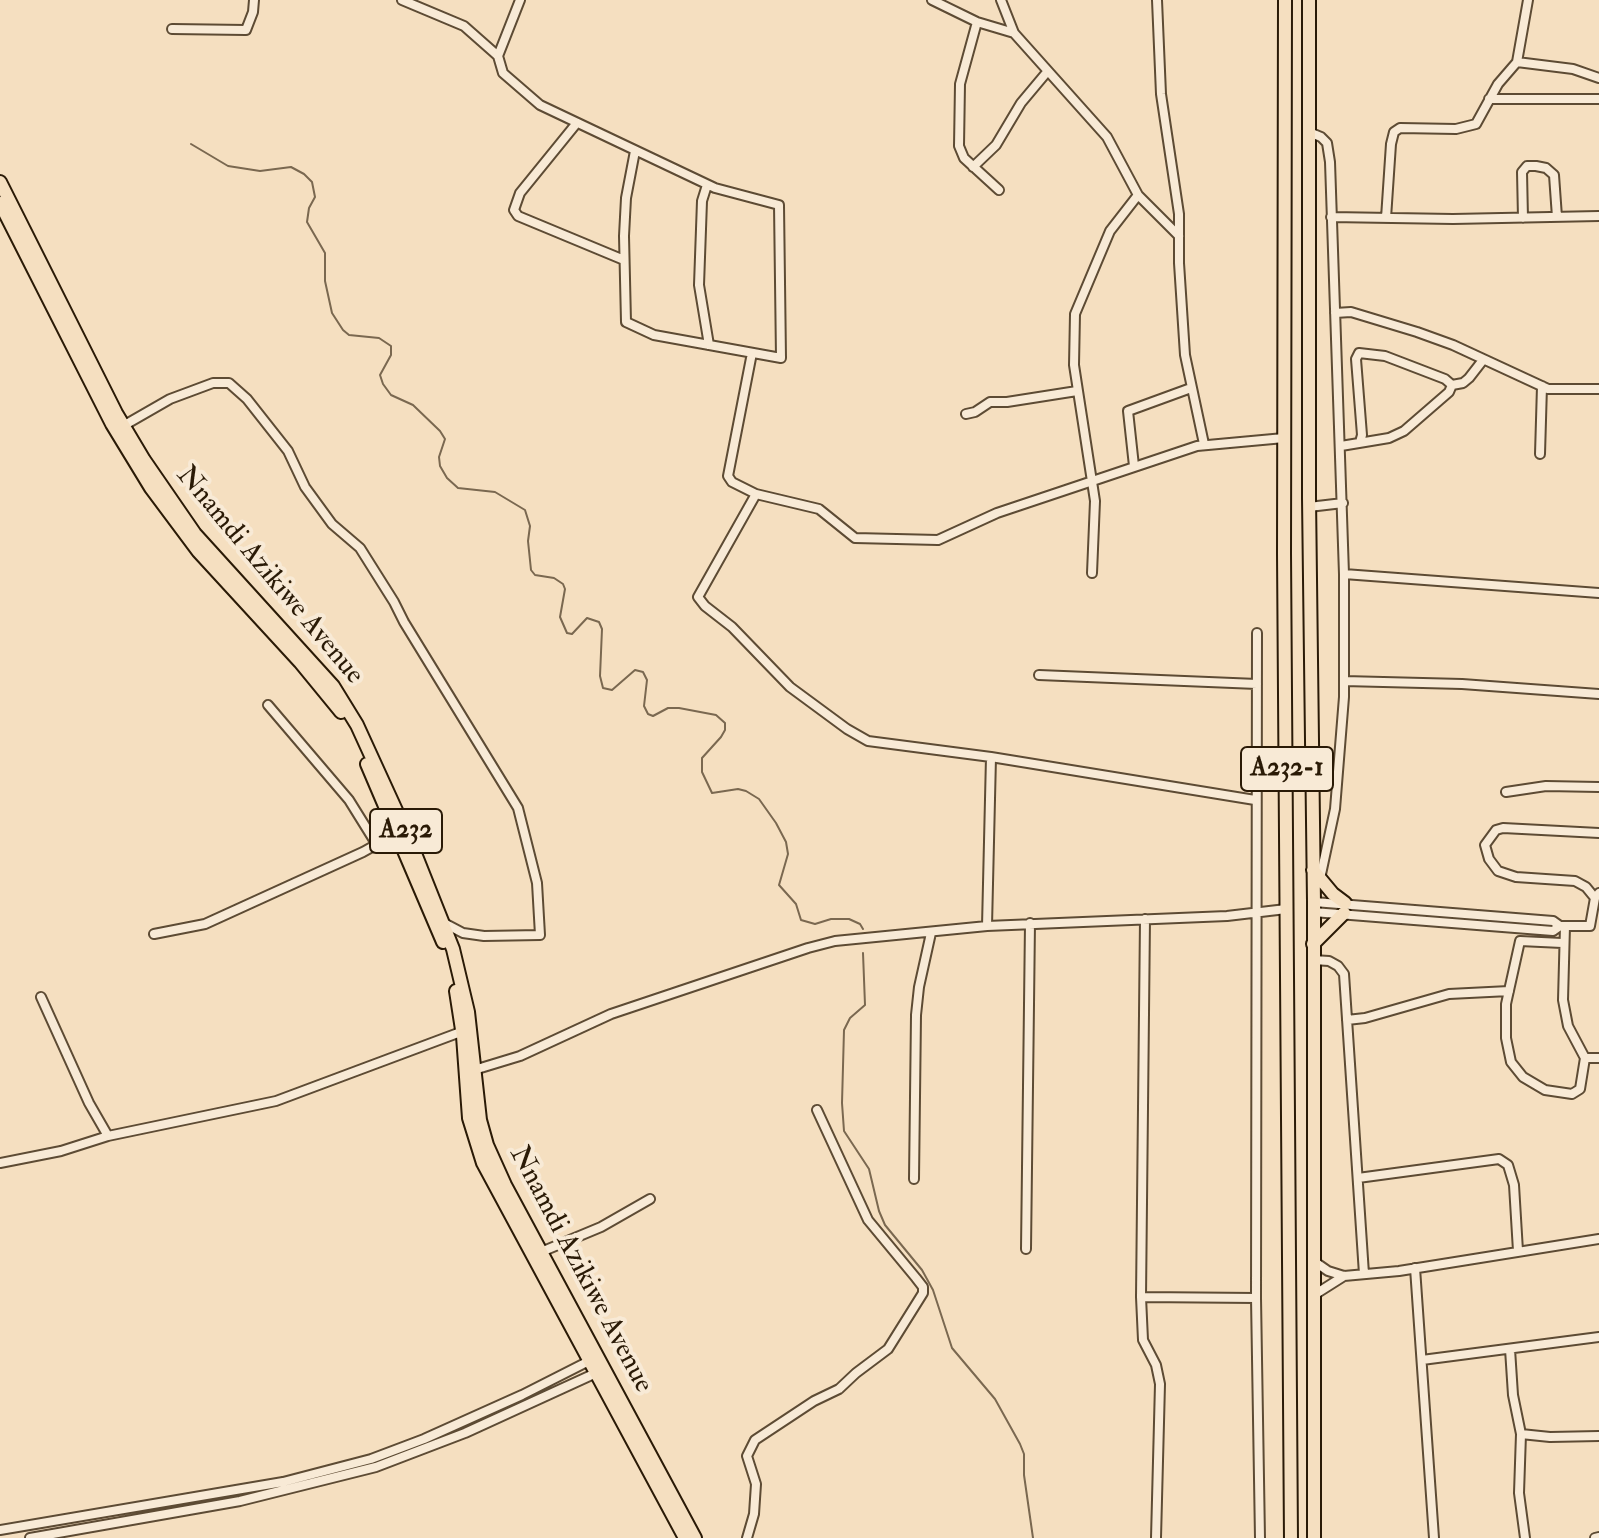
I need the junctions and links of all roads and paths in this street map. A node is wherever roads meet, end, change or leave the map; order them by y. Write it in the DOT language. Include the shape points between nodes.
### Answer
graph roads {
  1 [pos="254,0"];
  2 [pos="402,0"];
  3 [pos="520,0"];
  4 [pos="932,0"];
  5 [pos="1001,0"];
  6 [pos="1157,0"];
  7 [pos="1285,0"];
  8 [pos="1309,0"];
  9 [pos="1528,0"];
  10 [pos="977,22"];
  11 [pos="172,29"];
  12 [pos="1014,33"];
  13 [pos="498,56"];
  14 [pos="1517,62"];
  15 [pos="1047,72"];
  16 [pos="1599,78"];
  17 [pos="1489,99"];
  18 [pos="1599,99"];
  19 [pos="576,124"];
  20 [pos="1309,132"];
  21 [pos="635,151"];
  22 [pos="973,167"];
  23 [pos="0,182"];
  24 [pos="707,185"];
  25 [pos="999,190"];
  26 [pos="1138,195"];
  27 [pos="0,203"];
  28 [pos="1599,216"];
  29 [pos="1331,217"];
  30 [pos="1557,217"];
  31 [pos="1386,218"];
  32 [pos="1523,218"];
  33 [pos="1179,236"];
  34 [pos="624,260"];
  35 [pos="1335,313"];
  36 [pos="709,345"];
  37 [pos="752,353"];
  38 [pos="1483,360"];
  39 [pos="1452,385"];
  40 [pos="1542,386"];
  41 [pos="1191,388"];
  42 [pos="1599,389"];
  43 [pos="1077,391"];
  44 [pos="966,414"];
  45 [pos="123,426"];
  46 [pos="1284,438"];
  47 [pos="1360,442"];
  48 [pos="1204,444"];
  49 [pos="1341,446"];
  50 [pos="1540,454"];
  51 [pos="1134,466"];
  52 [pos="1093,479"];
  53 [pos="756,494"];
  54 [pos="1343,503"];
  55 [pos="1309,507"];
  56 [pos="1092,573"];
  57 [pos="1344,574"];
  58 [pos="1599,593"];
  59 [pos="1257,633"];
  60 [pos="1039,675"];
  61 [pos="1344,681"];
  62 [pos="1257,684"];
  63 [pos="1599,694"];
  64 [pos="268,705"];
  65 [pos="991,757"];
  66 [pos="1599,787"];
  67 [pos="1506,792"];
  68 [pos="1255,800"];
  69 [pos="397,833"];
  70 [pos="1599,833"];
  71 [pos="377,845"];
  72 [pos="1316,874"];
  73 [pos="1597,895"];
  74 [pos="1314,907"];
  75 [pos="1345,908"];
  76 [pos="1286,909"];
  77 [pos="1256,913"];
  78 [pos="1145,919"];
  79 [pos="444,923"];
  80 [pos="1030,923"];
  81 [pos="987,926"];
  82 [pos="1562,926"];
  83 [pos="931,933"];
  84 [pos="154,934"];
  85 [pos="1562,943"];
  86 [pos="1313,944"];
  87 [pos="1313,960"];
  88 [pos="1509,991"];
  89 [pos="41,997"];
  90 [pos="1347,1020"];
  91 [pos="466,1030"];
  92 [pos="1585,1058"];
  93 [pos="1599,1058"];
  94 [pos="474,1070"];
  95 [pos="817,1110"];
  96 [pos="108,1136"];
  97 [pos="0,1163"];
  98 [pos="1358,1178"];
  99 [pos="914,1179"];
  100 [pos="650,1199"];
  101 [pos="1599,1239"];
  102 [pos="1026,1249"];
  103 [pos="1518,1251"];
  104 [pos="541,1252"];
  105 [pos="1314,1261"];
  106 [pos="1415,1268"];
  107 [pos="1364,1274"];
  108 [pos="1344,1276"];
  109 [pos="1314,1295"];
  110 [pos="1141,1297"];
  111 [pos="1256,1298"];
  112 [pos="1599,1337"];
  113 [pos="1510,1349"];
  114 [pos="1422,1360"];
  115 [pos="589,1361"];
  116 [pos="596,1373"];
  117 [pos="1521,1434"];
  118 [pos="1599,1436"];
  119 [pos="0,1530"];
  120 [pos="30,1538"];
  121 [pos="685,1538"];
  122 [pos="695,1538"];
  123 [pos="747,1538"];
  124 [pos="1156,1538"];
  125 [pos="1260,1538"];
  126 [pos="1291,1538"];
  127 [pos="1314,1538"];
  128 [pos="1434,1538"];
  129 [pos="1525,1538"];
  1 -- 11 [label="street" via="246,30"];
  2 -- 13 [label="street" via="464,26"];
  3 -- 13 [label="street"];
  4 -- 10 [label="street"];
  5 -- 12 [label="street"];
  6 -- 33 [label="street" via="1159,73"];
  7 -- 46 [label="main road, A232-1"];
  8 -- 20 [label="main road, A232-1"];
  9 -- 14 [label="street"];
  10 -- 12 [label="street"];
  10 -- 22 [label="street" via="958,113 959,146"];
  12 -- 15 [label="street"];
  13 -- 19 [label="street" via="503,73 515,85"];
  14 -- 16 [label="street"];
  14 -- 17 [label="street"];
  15 -- 22 [label="street" via="996,145"];
  15 -- 26 [label="street" via="1107,137"];
  17 -- 18 [label="street"];
  17 -- 31 [label="street" via="1476,124 1468,128 1394,132"];
  19 -- 21 [label="street"];
  19 -- 34 [label="street" via="520,193 514,210"];
  20 -- 29 [label="street" via="1327,143"];
  20 -- 55 [label="main road, A232-1"];
  21 -- 24 [label="street"];
  21 -- 34 [label="street" via="626,198"];
  22 -- 25 [label="street"];
  23 -- 45 [label="main road, Nnamdi Azikiwe Avenue / A232"];
  24 -- 36 [label="street" via="699,285"];
  24 -- 37 [label="street" via="777,204 780,210 781,358"];
  26 -- 33 [label="street"];
  26 -- 43 [label="street" via="1110,231 1075,314"];
  27 -- 69 [label="main road, Nnamdi Azikiwe Avenue / A232" via="112,424 151,488 198,551 335,705 359,745"];
  28 -- 30 [label="street"];
  29 -- 31 [label="street"];
  29 -- 35 [label="street"];
  30 -- 32 [label="street"];
  30 -- 32 [label="street" via="1554,175 1546,168 1527,166 1522,172"];
  31 -- 32 [label="street"];
  33 -- 41 [label="street"];
  34 -- 36 [label="street" via="626,322 654,335"];
  35 -- 38 [label="street" via="1351,312 1417,332"];
  35 -- 49 [label="street"];
  36 -- 37 [label="street"];
  37 -- 53 [label="street" via="728,476"];
  38 -- 39 [label="street" via="1463,383"];
  38 -- 40 [label="street"];
  39 -- 47 [label="street" via="1404,431"];
  39 -- 47 [label="street" via="1385,356 1359,353"];
  40 -- 42 [label="street"];
  40 -- 50 [label="street"];
  41 -- 48 [label="street"];
  41 -- 51 [label="street" via="1128,411"];
  43 -- 44 [label="street" via="990,402"];
  43 -- 52 [label="street"];
  45 -- 79 [label="main road, Nnamdi Azikiwe Avenue / A232" via="195,534 342,700 367,745"];
  45 -- 79 [label="street" via="170,399 213,383 229,383 288,451 305,487 332,524 360,548 386,588 518,808 537,883 540,935 484,936"];
  46 -- 48 [label="street"];
  46 -- 76 [label="main road, A232-1"];
  47 -- 49 [label="street"];
  48 -- 51 [label="street"];
  49 -- 54 [label="street"];
  51 -- 52 [label="street"];
  52 -- 53 [label="street" via="938,540 855,538 819,509"];
  52 -- 56 [label="street"];
  53 -- 65 [label="street" via="701,587 698,597 705,606 790,687 868,741"];
  54 -- 55 [label="street"];
  54 -- 57 [label="street"];
  55 -- 72 [label="main road, A232-1"];
  57 -- 58 [label="street"];
  57 -- 61 [label="street"];
  59 -- 62 [label="street"];
  60 -- 62 [label="street"];
  61 -- 63 [label="street"];
  61 -- 72 [label="street" via="1335,809"];
  62 -- 68 [label="street"];
  64 -- 71 [label="street" via="349,800"];
  65 -- 68 [label="street"];
  65 -- 81 [label="street"];
  66 -- 67 [label="street"];
  68 -- 77 [label="street"];
  69 -- 71 [label="street"];
  69 -- 91 [label="main road, Nnamdi Azikiwe Avenue / A232" via="443,943"];
  70 -- 73 [label="street" via="1503,828 1485,845 1498,871 1575,881"];
  71 -- 84 [label="street" via="205,924"];
  72 -- 74 [label="main road, A232-1"];
  72 -- 75 [label="main road"];
  73 -- 82 [label="street" via="1590,926"];
  74 -- 75 [label="street"];
  74 -- 86 [label="main road, A232-1"];
  75 -- 82 [label="street" via="1553,921"];
  75 -- 86 [label="main road"];
  76 -- 77 [label="street"];
  76 -- 126 [label="main road, A232-1"];
  77 -- 78 [label="street"];
  77 -- 111 [label="street"];
  78 -- 80 [label="street"];
  78 -- 110 [label="street"];
  79 -- 91 [label="main road, Nnamdi Azikiwe Avenue / A232" via="459,968"];
  80 -- 81 [label="street"];
  80 -- 102 [label="street"];
  81 -- 83 [label="street"];
  82 -- 85 [label="street"];
  83 -- 94 [label="street" via="808,948 611,1014 520,1056"];
  83 -- 99 [label="street" via="916,1015"];
  85 -- 88 [label="street" via="1520,941"];
  85 -- 92 [label="street" via="1565,1014"];
  86 -- 87 [label="main road, A232-1"];
  87 -- 90 [label="street" via="1329,961 1344,974"];
  87 -- 105 [label="main road, A232-1"];
  88 -- 90 [label="street" via="1449,994"];
  88 -- 92 [label="street" via="1506,1038 1511,1062 1523,1077 1545,1090 1572,1094 1580,1089"];
  89 -- 96 [label="street"];
  90 -- 98 [label="street"];
  91 -- 94 [label="main road, Nnamdi Azikiwe Avenue / A232"];
  91 -- 96 [label="street" via="276,1101"];
  91 -- 115 [label="main road, Nnamdi Azikiwe Avenue / A232" via="466,1099 473,1136 491,1180"];
  92 -- 93 [label="street"];
  94 -- 104 [label="main road, Nnamdi Azikiwe Avenue / A232" via="487,1145"];
  95 -- 123 [label="street" via="868,1220 923,1293 888,1349 839,1389 755,1440 747,1456 756,1484"];
  96 -- 97 [label="street"];
  98 -- 103 [label="street" via="1499,1159 1508,1165 1514,1185"];
  98 -- 107 [label="street"];
  100 -- 104 [label="street"];
  101 -- 103 [label="street"];
  103 -- 106 [label="street"];
  104 -- 122 [label="main road, Nnamdi Azikiwe Avenue / A232"];
  105 -- 108 [label="street"];
  105 -- 109 [label="main road, A232-1"];
  106 -- 107 [label="street"];
  106 -- 114 [label="street"];
  107 -- 108 [label="street"];
  108 -- 109 [label="street"];
  109 -- 127 [label="main road, A232-1"];
  110 -- 111 [label="street"];
  110 -- 124 [label="street" via="1143,1340 1160,1384"];
  111 -- 125 [label="street"];
  112 -- 113 [label="street"];
  113 -- 114 [label="street"];
  113 -- 117 [label="street"];
  114 -- 128 [label="street"];
  115 -- 116 [label="main road, Nnamdi Azikiwe Avenue / A232"];
  115 -- 119 [label="street" via="424,1439 360,1462 283,1482"];
  116 -- 120 [label="street" via="465,1433 344,1476 240,1501"];
  116 -- 121 [label="main road, Nnamdi Azikiwe Avenue / A232"];
  117 -- 118 [label="street"];
  117 -- 129 [label="street" via="1519,1493"];
}
